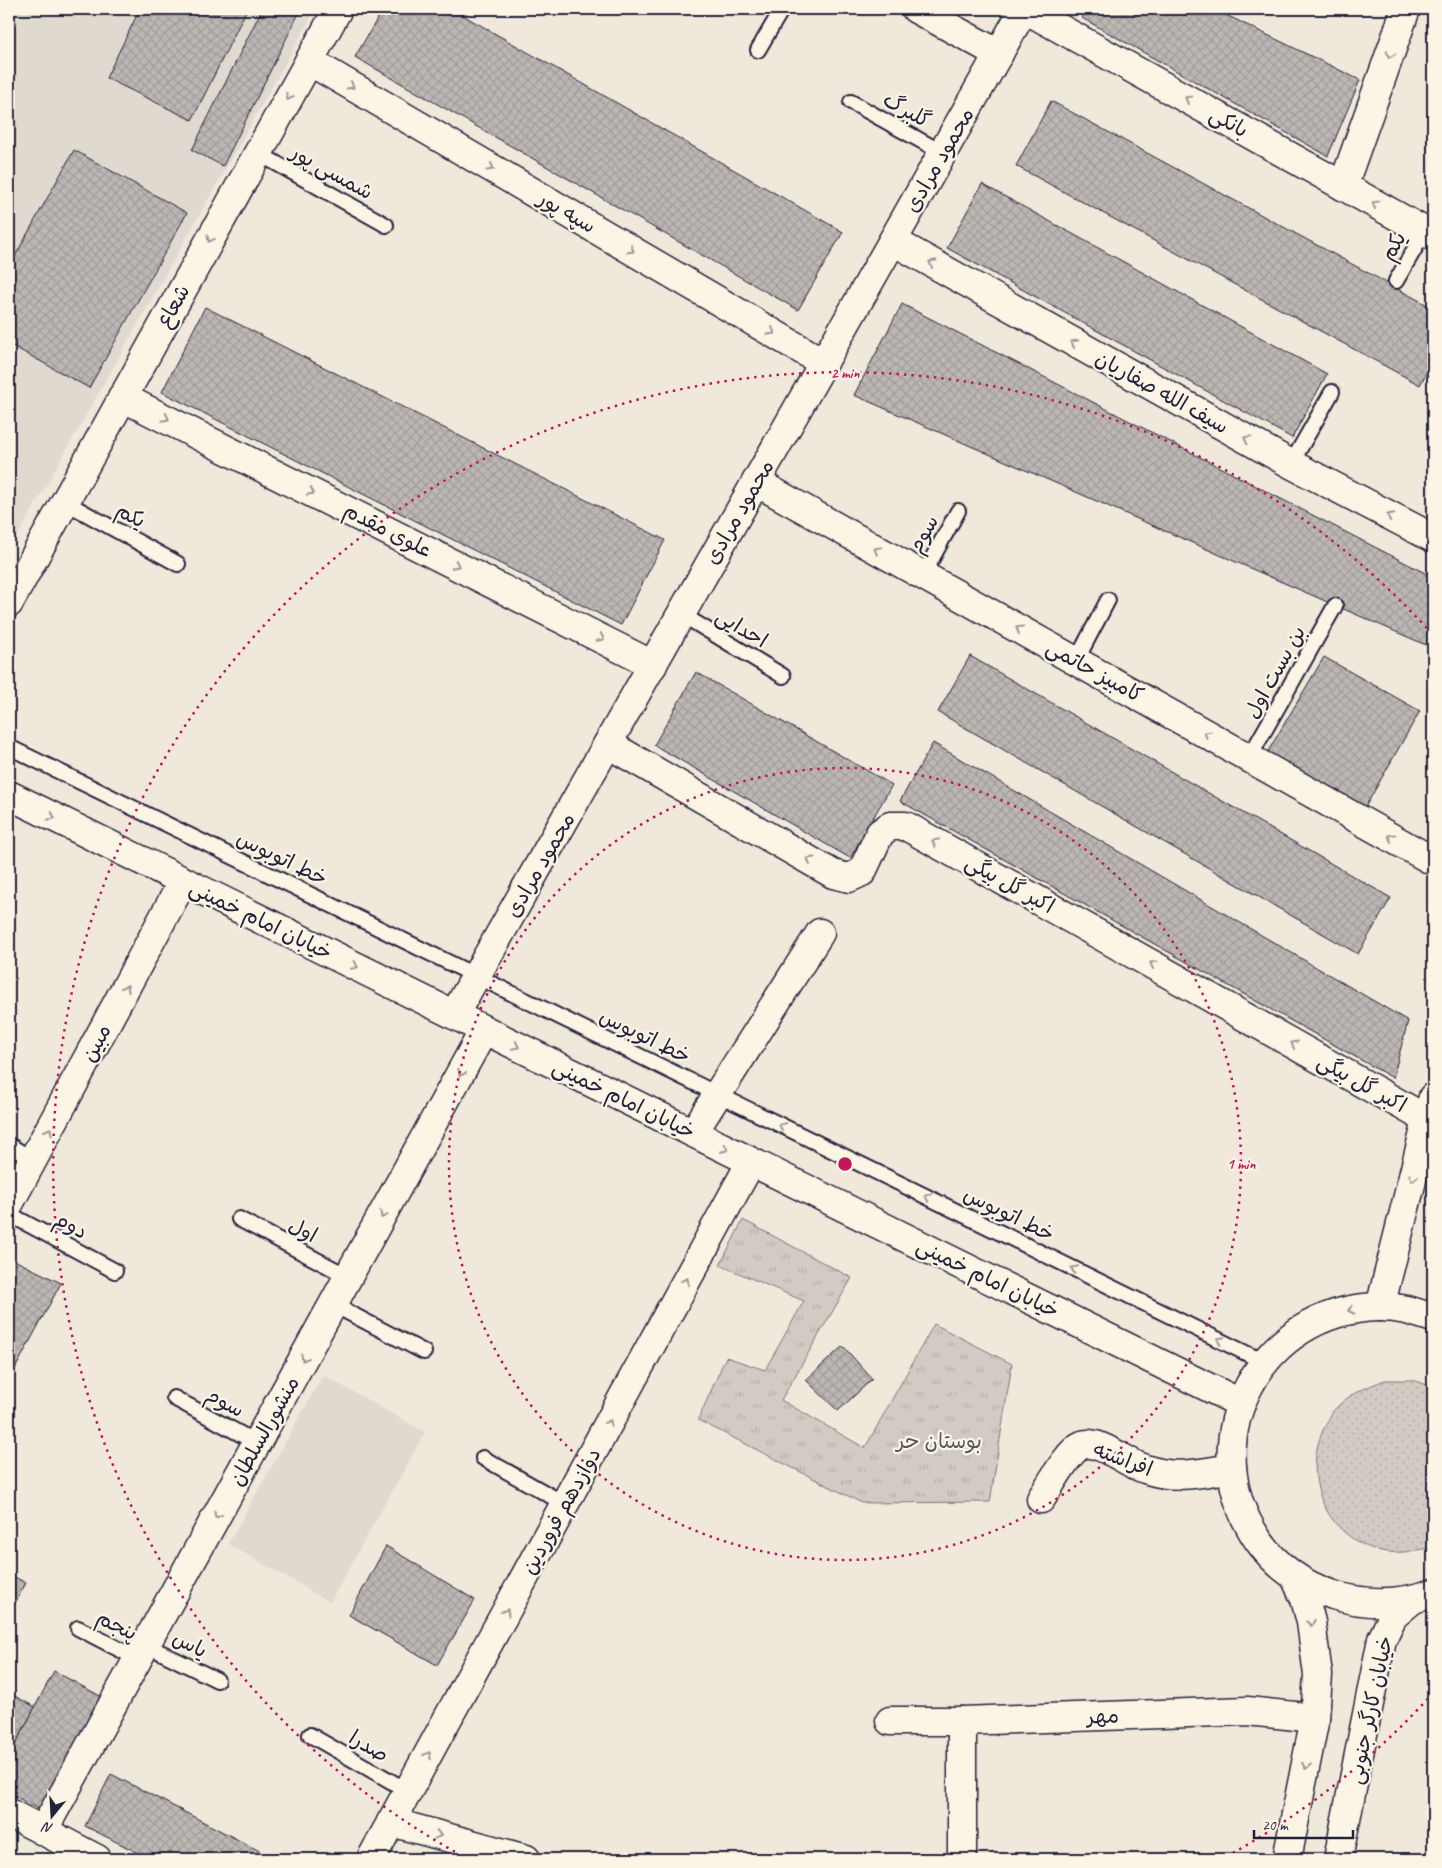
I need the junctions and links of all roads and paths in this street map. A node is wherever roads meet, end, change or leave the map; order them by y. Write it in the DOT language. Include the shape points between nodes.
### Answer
graph roads {
  1 [pos="338,9"];
  2 [pos="782,9"];
  3 [pos="916,9"];
  4 [pos="1024,9"];
  5 [pos="1406,9"];
  6 [pos="758,50"];
  7 [pos="999,54"];
  8 [pos="309,61"];
  9 [pos="851,102"];
  10 [pos="258,153"];
  11 [pos="943,153"];
  12 [pos="1343,186"];
  13 [pos="386,225"];
  14 [pos="1429,234"];
  15 [pos="893,241"];
  16 [pos="1396,281"];
  17 [pos="824,363"];
  18 [pos="1332,392"];
  19 [pos="122,396"];
  20 [pos="1291,464"];
  21 [pos="756,482"];
  22 [pos="64,502"];
  23 [pos="958,511"];
  24 [pos="1433,538"];
  25 [pos="178,564"];
  26 [pos="923,575"];
  27 [pos="1108,600"];
  28 [pos="9,603"];
  29 [pos="1335,606"];
  30 [pos="681,614"];
  31 [pos="1076,661"];
  32 [pos="653,665"];
  33 [pos="783,676"];
  34 [pos="608,744"];
  35 [pos="9,747"];
  36 [pos="1250,758"];
  37 [pos="9,795"];
  38 [pos="1433,861"];
  39 [pos="183,881"];
  40 [pos="820,933"];
  41 [pos="477,976"];
  42 [pos="454,1015"];
  43 [pos="484,1030"];
  44 [pos="718,1094"];
  45 [pos="1431,1108"];
  46 [pos="694,1133"];
  47 [pos="9,1146"];
  48 [pos="33,1160"];
  49 [pos="751,1162"];
  50 [pos="9,1204"];
  51 [pos="9,1214"];
  52 [pos="239,1219"];
  53 [pos="115,1271"];
  54 [pos="349,1277"];
  55 [pos="334,1305"];
  56 [pos="1380,1306"];
  57 [pos="1433,1318"];
  58 [pos="424,1352"];
  59 [pos="1264,1362"];
  60 [pos="174,1398"];
  61 [pos="1240,1403"];
  62 [pos="257,1443"];
  63 [pos="483,1458"];
  64 [pos="1232,1468"];
  65 [pos="1041,1499"];
  66 [pos="565,1504"];
  67 [pos="1295,1577"];
  68 [pos="1423,1596"];
  69 [pos="78,1628"];
  70 [pos="142,1652"];
  71 [pos="216,1680"];
  72 [pos="1315,1718"];
  73 [pos="890,1721"];
  74 [pos="962,1721"];
  75 [pos="310,1735"];
  76 [pos="408,1791"];
  77 [pos="9,1813"];
  78 [pos="391,1822"];
  79 [pos="44,1831"];
  80 [pos="97,1859"];
  81 [pos="371,1859"];
  82 [pos="526,1859"];
  83 [pos="962,1859"];
  84 [pos="1287,1859"];
  85 [pos="1338,1859"];
  1 -- 8 [label="street, شعاع"];
  2 -- 6 [label="lane"];
  3 -- 7 [label="street"];
  4 -- 7 [label="street, محمود مرادی"];
  12 -- 4 [label="street, بانکی, one-way"];
  5 -- 12 [label="street, one-way"];
  7 -- 11 [label="street, محمود مرادی"];
  8 -- 10 [label="street, شعاع, one-way"];
  8 -- 17 [label="street, سپه پور, one-way"];
  9 -- 11 [label="lane, گلبرگ"];
  10 -- 13 [label="lane, شمسی پور"];
  10 -- 19 [label="street, شعاع, one-way"];
  11 -- 15 [label="street, محمود مرادی"];
  14 -- 12 [label="street, بانکی, one-way"];
  14 -- 16 [label="lane, یکم"];
  15 -- 17 [label="street, محمود مرادی"];
  20 -- 15 [label="street, سیف الله صفاریان, one-way"];
  17 -- 21 [label="street, محمود مرادی"];
  18 -- 20 [label="lane"];
  19 -- 22 [label="street, شعاع"];
  19 -- 32 [label="street, علوی مقدم, one-way"];
  24 -- 20 [label="street, سیف الله صفاریان, one-way"];
  26 -- 21 [label="street, کامبیز حاتمی, one-way"];
  21 -- 30 [label="street, محمود مرادی"];
  22 -- 25 [label="lane, یکم"];
  22 -- 28 [label="street, شعاع"];
  23 -- 26 [label="lane, سوم"];
  31 -- 26 [label="street, کامبیز حاتمی, one-way"];
  27 -- 31 [label="lane"];
  29 -- 36 [label="lane, بن بست اول"];
  30 -- 32 [label="street, محمود مرادی"];
  30 -- 33 [label="lane, احدایی"];
  36 -- 31 [label="street, کامبیز حاتمی, one-way"];
  32 -- 34 [label="street, محمود مرادی"];
  34 -- 41 [label="street, محمود مرادی"];
  45 -- 34 [label="street, اکبر گل بیگی, one-way" via="906,826 890,826 880,833 862,872 849,878 833,874"];
  35 -- 41 [label="lane, خط اتوبوس"];
  38 -- 36 [label="street, کامبیز حاتمی, one-way"];
  37 -- 39 [label="street, خیابان امام خمینی, one-way"];
  39 -- 42 [label="street, خیابان امام خمینی, one-way"];
  48 -- 39 [label="street, مبین, one-way"];
  40 -- 44 [label="street"];
  41 -- 42 [label="street, محمود مرادی"];
  41 -- 44 [label="lane, خط اتوبوس"];
  42 -- 43 [label="street, خیابان امام خمینی"];
  43 -- 46 [label="street, خیابان امام خمینی, one-way"];
  43 -- 54 [label="street, منشورالسلطان, one-way"];
  44 -- 46 [label="street"];
  59 -- 44 [label="lane, خط اتوبوس, one-way"];
  45 -- 56 [label="street, one-way"];
  46 -- 49 [label="street, خیابان امام خمینی, one-way"];
  47 -- 48 [label="lane"];
  48 -- 50 [label="street, مبین"];
  49 -- 61 [label="street, خیابان امام خمینی"];
  66 -- 49 [label="street, دوازدهم فروردین, one-way"];
  51 -- 53 [label="lane, دوم"];
  52 -- 54 [label="lane, اول"];
  54 -- 55 [label="street, منشورالسلطان"];
  55 -- 58 [label="lane"];
  55 -- 62 [label="street, منشورالسلطان, one-way"];
  56 -- 57 [label="street" via="1409,1310"];
  56 -- 59 [label="street, one-way" via="1351,1310 1316,1321 1279,1345"];
  59 -- 61 [label="street"];
  60 -- 62 [label="lane, سوم"];
  61 -- 64 [label="street" via="1231,1447"];
  62 -- 70 [label="street, منشورالسلطان, one-way"];
  63 -- 66 [label="lane"];
  64 -- 65 [label="street, افراشته" via="1180,1476 1164,1474 1144,1469 1092,1443 1081,1445 1072,1452"];
  64 -- 67 [label="street" via="1235,1490 1251,1530 1278,1563"];
  76 -- 66 [label="street, دوازدهم فروردین, one-way"];
  67 -- 68 [label="street" via="1322,1591 1351,1600 1382,1603"];
  67 -- 72 [label="street, one-way" via="1311,1622 1318,1675"];
  68 -- 85 [label="street, خیابان کارگر جنوبی" via="1393,1616 1382,1639"];
  69 -- 70 [label="lane, پنجم"];
  70 -- 71 [label="lane, یاس"];
  70 -- 79 [label="street, منشورالسلطان"];
  72 -- 74 [label="street, مهر" via="1247,1711"];
  72 -- 84 [label="street, one-way"];
  73 -- 74 [label="street, مهر"];
  74 -- 83 [label="street"];
  75 -- 76 [label="lane, صدرا"];
  76 -- 78 [label="street, دوازدهم فروردین"];
  77 -- 79 [label="street"];
  78 -- 81 [label="street, دوازدهم فروردین"];
  78 -- 82 [label="street, one-way"];
  79 -- 80 [label="street"];
}
